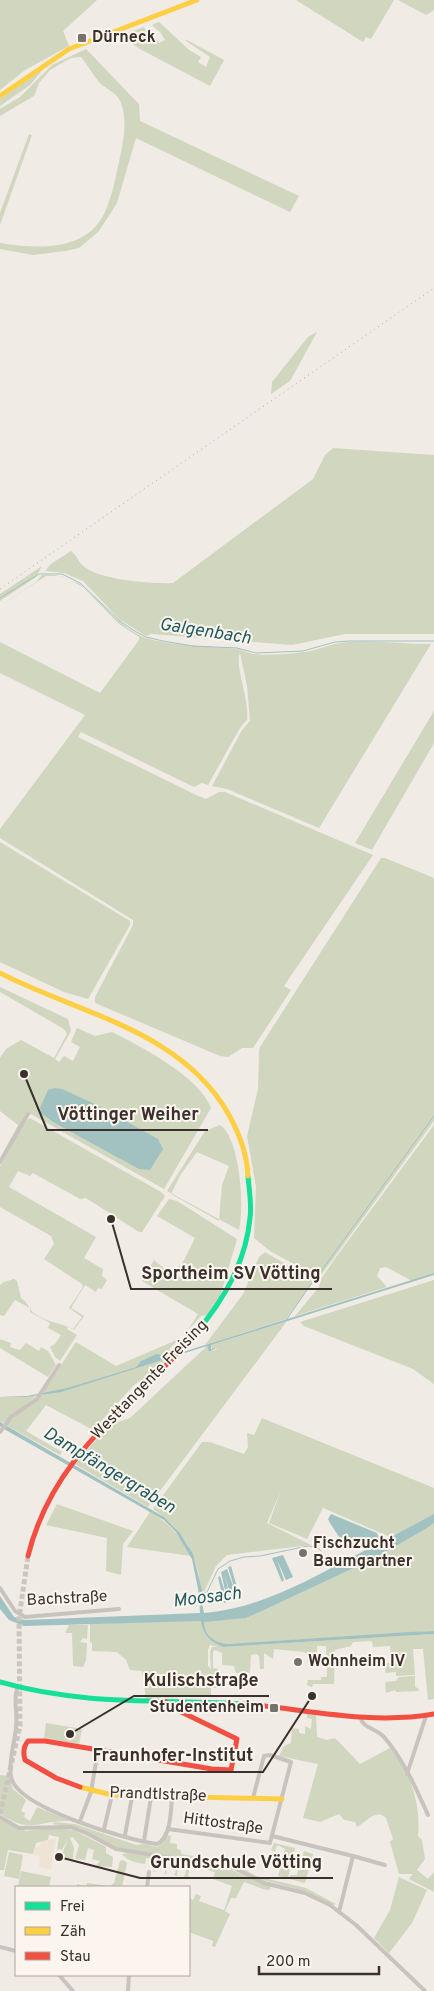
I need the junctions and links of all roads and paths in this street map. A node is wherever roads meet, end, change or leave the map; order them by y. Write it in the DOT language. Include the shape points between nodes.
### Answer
graph roads {
  1 [pos="197,0"];
  2 [pos="0,96"];
  3 [pos="0,973"];
  4 [pos="28,1114"];
  5 [pos="0,1162"];
  6 [pos="59,1365"];
  7 [pos="1,1431"];
  8 [pos="28,1556"];
  9 [pos="0,1588"];
  10 [pos="119,1609"];
  11 [pos="0,1682"];
  12 [pos="17,1689"];
  13 [pos="166,1702"];
  14 [pos="434,1714"];
  15 [pos="426,1716"];
  16 [pos="360,1718"];
  17 [pos="98,1750"];
  18 [pos="407,1774"];
  19 [pos="91,1792"];
  20 [pos="112,1796"];
  21 [pos="172,1796"];
  22 [pos="132,1797"];
  23 [pos="151,1797"];
  24 [pos="253,1798"];
  25 [pos="282,1799"];
  26 [pos="428,1815"];
  27 [pos="0,1817"];
  28 [pos="80,1821"];
  29 [pos="104,1829"];
  30 [pos="168,1829"];
  31 [pos="125,1835"];
  32 [pos="272,1836"];
  33 [pos="144,1841"];
  34 [pos="353,1856"];
  35 [pos="385,1865"];
  36 [pos="149,1872"];
  37 [pos="147,1886"];
  38 [pos="339,1912"];
  39 [pos="0,1947"];
  40 [pos="15,1951"];
  41 [pos="60,1976"];
  42 [pos="130,1976"];
  43 [pos="73,1991"];
  44 [pos="128,1991"];
  45 [pos="426,1991"];
  1 -- 2 [label="main road" via="69,49"];
  3 -- 8 [label="main road, Westtangente Freising" via="156,1042 193,1069 223,1106 236,1129 247,1162 251,1190 248,1239 238,1270 225,1295 208,1321 66,1469 46,1503"];
  4 -- 5 [label="street"];
  6 -- 7 [label="street" via="37,1399 8,1420"];
  9 -- 10 [label="street, Bachstraße" via="15,1612 25,1616"];
  11 -- 12 [label="main road"];
  12 -- 13 [label="main road" via="88,1700"];
  12 -- 28 [label="street" via="12,1781 37,1805"];
  13 -- 16 [label="main road" via="269,1705"];
  13 -- 17 [label="main road" via="238,1739 231,1770"];
  14 -- 15 [label="main road"];
  15 -- 16 [label="main road" via="390,1720"];
  15 -- 18 [label="street"];
  16 -- 18 [label="street" via="362,1723 384,1736"];
  17 -- 19 [label="street"];
  17 -- 19 [label="main road, Prandtlstraße" via="35,1740 28,1741 23,1748 25,1760 48,1776"];
  18 -- 26 [label="street"];
  19 -- 20 [label="main road, Prandtlstraße"];
  19 -- 28 [label="street"];
  20 -- 22 [label="main road, Prandtlstraße"];
  20 -- 29 [label="street"];
  21 -- 23 [label="main road, Prandtlstraße"];
  21 -- 24 [label="main road, Prandtlstraße"];
  21 -- 30 [label="street"];
  22 -- 23 [label="main road, Prandtlstraße"];
  22 -- 31 [label="street"];
  23 -- 33 [label="street"];
  24 -- 25 [label="main road, Prandtlstraße"];
  24 -- 25 [label="street, Hittostraße" via="263,1758 268,1755 291,1762"];
  25 -- 32 [label="street, Hittostraße"];
  27 -- 38 [label="street" via="19,1828 71,1828 118,1849 234,1868 264,1883 305,1893"];
  28 -- 29 [label="street"];
  29 -- 31 [label="street"];
  30 -- 32 [label="street, Hittostraße" via="270,1843"];
  30 -- 33 [label="street" via="159,1844"];
  31 -- 33 [label="street"];
  32 -- 34 [label="street"];
  34 -- 35 [label="street"];
  34 -- 38 [label="street"];
  36 -- 37 [label="street"];
  38 -- 45 [label="street" via="373,1939"];
  39 -- 40 [label="street"];
  41 -- 43 [label="street"];
  42 -- 44 [label="street"];
}
